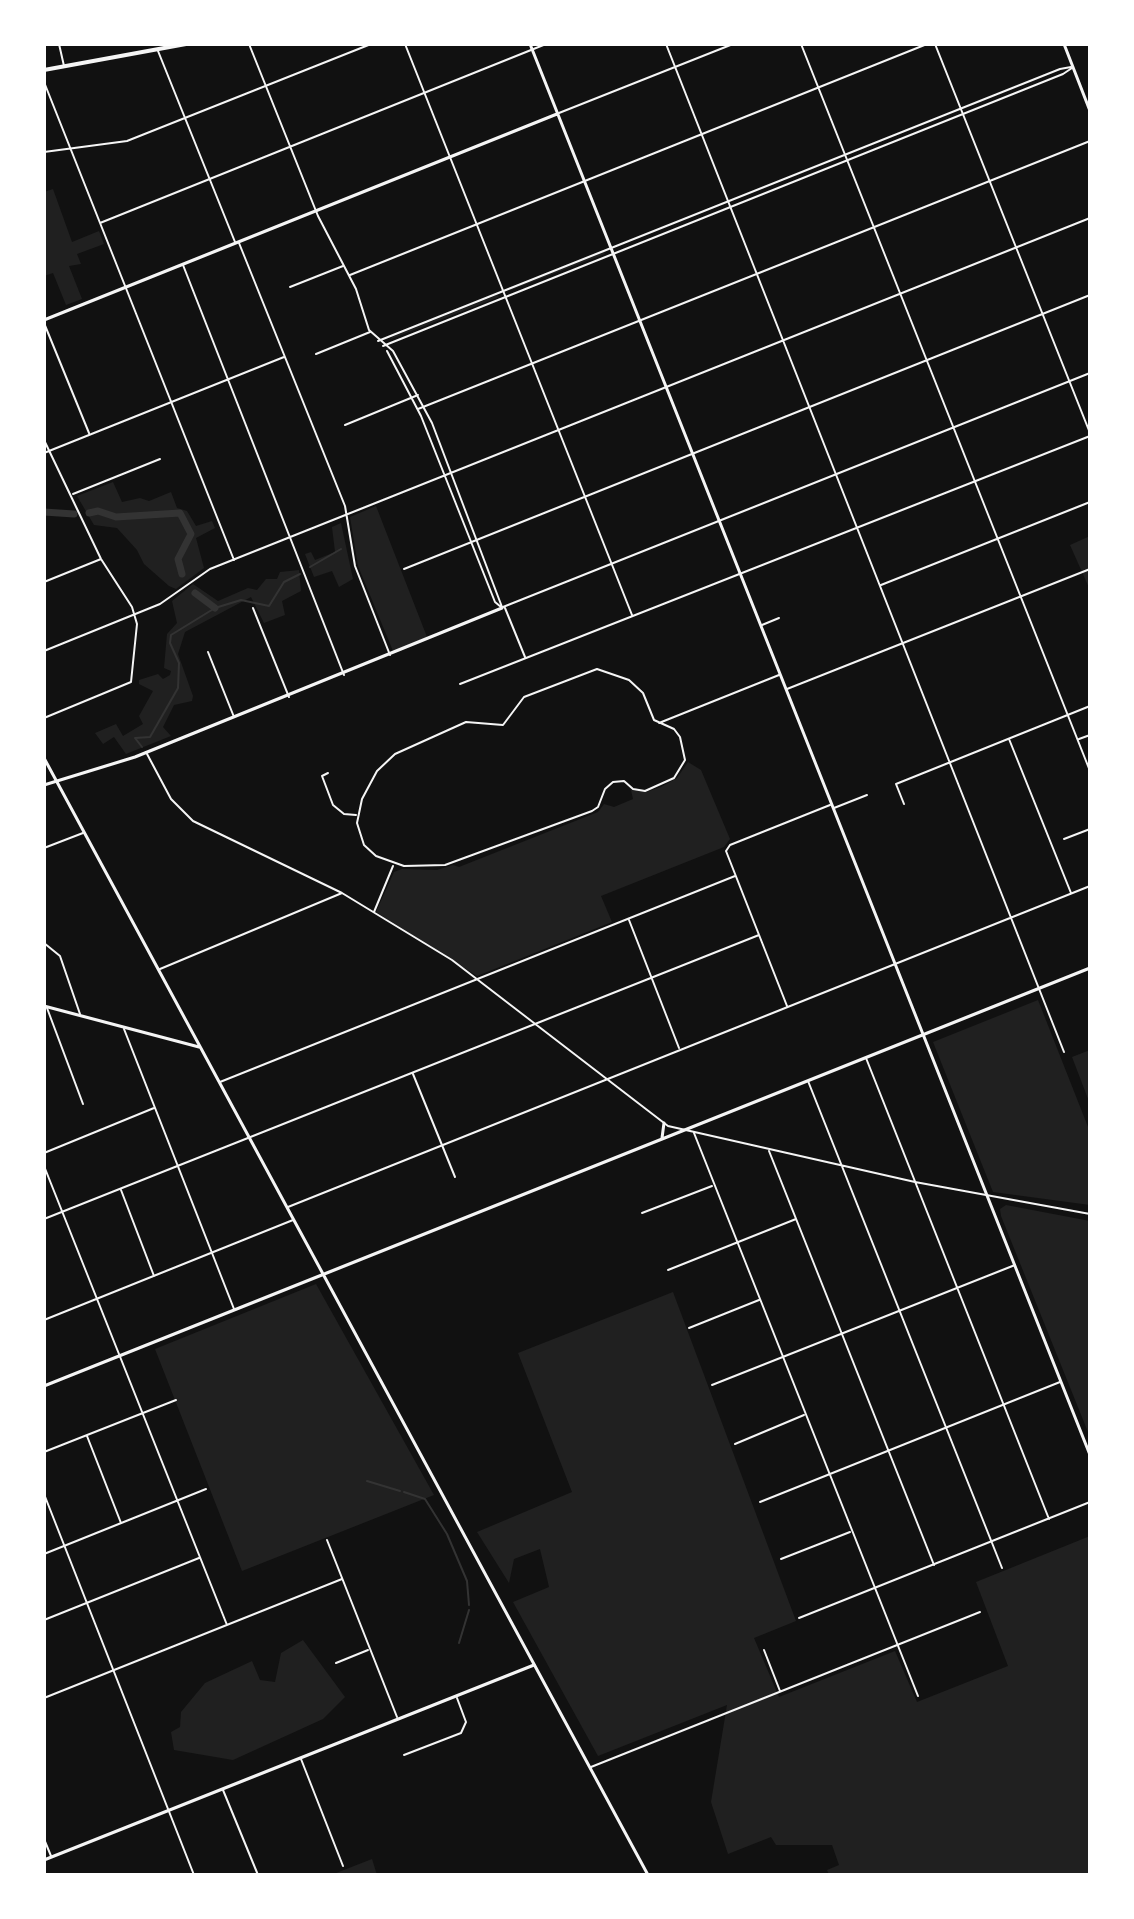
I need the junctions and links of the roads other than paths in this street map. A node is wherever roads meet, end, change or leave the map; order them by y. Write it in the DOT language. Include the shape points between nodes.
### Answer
graph roads {
  1 [pos="59,44"];
  2 [pos="143,44"];
  3 [pos="186,44"];
  4 [pos="249,44"];
  5 [pos="371,44"];
  6 [pos="405,44"];
  7 [pos="530,44"];
  8 [pos="546,44"];
  9 [pos="666,44"];
  10 [pos="733,44"];
  11 [pos="801,44"];
  12 [pos="927,44"];
  13 [pos="935,44"];
  14 [pos="1064,44"];
  15 [pos="158,49"];
  16 [pos="533,50"];
  17 [pos="145,51"];
  18 [pos="64,67"];
  19 [pos="675,67"];
  20 [pos="1073,67"];
  21 [pos="44,70"];
  22 [pos="44,82"];
  23 [pos="266,86"];
  24 [pos="818,87"];
  25 [pos="425,93"];
  26 [pos="1089,104"];
  27 [pos="961,109"];
  28 [pos="1090,111"];
  29 [pos="558,113"];
  30 [pos="963,114"];
  31 [pos="184,119"];
  32 [pos="701,134"];
  33 [pos="1090,141"];
  34 [pos="290,147"];
  35 [pos="70,149"];
  36 [pos="44,152"];
  37 [pos="844,154"];
  38 [pos="451,157"];
  39 [pos="847,160"];
  40 [pos="209,179"];
  41 [pos="585,180"];
  42 [pos="990,181"];
  43 [pos="727,200"];
  44 [pos="730,207"];
  45 [pos="316,211"];
  46 [pos="1090,218"];
  47 [pos="477,223"];
  48 [pos="99,224"];
  49 [pos="873,227"];
  50 [pos="237,242"];
  51 [pos="611,247"];
  52 [pos="1016,248"];
  53 [pos="614,253"];
  54 [pos="182,264"];
  55 [pos="343,266"];
  56 [pos="756,273"];
  57 [pos="349,275"];
  58 [pos="124,287"];
  59 [pos="290,287"];
  60 [pos="503,290"];
  61 [pos="900,294"];
  62 [pos="1090,295"];
  63 [pos="506,296"];
  64 [pos="1042,314"];
  65 [pos="640,320"];
  66 [pos="44,321"];
  67 [pos="370,332"];
  68 [pos="783,340"];
  69 [pos="378,341"];
  70 [pos="385,347"];
  71 [pos="316,354"];
  72 [pos="285,357"];
  73 [pos="926,361"];
  74 [pos="532,363"];
  75 [pos="1090,373"];
  76 [pos="229,380"];
  77 [pos="1069,381"];
  78 [pos="666,386"];
  79 [pos="418,395"];
  80 [pos="412,398"];
  81 [pos="171,403"];
  82 [pos="424,407"];
  83 [pos="809,407"];
  84 [pos="418,409"];
  85 [pos="345,425"];
  86 [pos="952,428"];
  87 [pos="558,429"];
  88 [pos="1090,435"];
  89 [pos="89,436"];
  90 [pos="44,440"];
  91 [pos="52,450"];
  92 [pos="44,453"];
  93 [pos="693,453"];
  94 [pos="160,459"];
  95 [pos="452,472"];
  96 [pos="836,474"];
  97 [pos="445,475"];
  98 [pos="974,481"];
  99 [pos="71,495"];
  100 [pos="585,497"];
  101 [pos="1090,502"];
  102 [pos="347,515"];
  103 [pos="719,520"];
  104 [pos="857,528"];
  105 [pos="292,537"];
  106 [pos="997,539"];
  107 [pos="478,540"];
  108 [pos="472,542"];
  109 [pos="101,559"];
  110 [pos="234,560"];
  111 [pos="612,563"];
  112 [pos="404,569"];
  113 [pos="1090,569"];
  114 [pos="740,574"];
  115 [pos="44,582"];
  116 [pos="880,585"];
  117 [pos="1020,596"];
  118 [pos="503,607"];
  119 [pos="253,608"];
  120 [pos="135,615"];
  121 [pos="633,618"];
  122 [pos="779,618"];
  123 [pos="760,625"];
  124 [pos="903,642"];
  125 [pos="44,651"];
  126 [pos="208,652"];
  127 [pos="390,655"];
  128 [pos="526,658"];
  129 [pos="344,675"];
  130 [pos="780,675"];
  131 [pos="460,684"];
  132 [pos="786,689"];
  133 [pos="289,697"];
  134 [pos="1090,706"];
  135 [pos="1068,715"];
  136 [pos="44,718"];
  137 [pos="234,718"];
  138 [pos="659,723"];
  139 [pos="1090,735"];
  140 [pos="1009,738"];
  141 [pos="1078,740"];
  142 [pos="146,752"];
  143 [pos="44,758"];
  144 [pos="951,762"];
  145 [pos="1090,771"];
  146 [pos="328,773"];
  147 [pos="56,781"];
  148 [pos="44,785"];
  149 [pos="867,795"];
  150 [pos="904,804"];
  151 [pos="832,806"];
  152 [pos="357,815"];
  153 [pos="1090,829"];
  154 [pos="84,832"];
  155 [pos="1064,839"];
  156 [pos="44,848"];
  157 [pos="394,864"];
  158 [pos="735,876"];
  159 [pos="1090,886"];
  160 [pos="342,893"];
  161 [pos="1071,894"];
  162 [pos="374,913"];
  163 [pos="1012,917"];
  164 [pos="628,919"];
  165 [pos="759,935"];
  166 [pos="44,943"];
  167 [pos="895,964"];
  168 [pos="1090,968"];
  169 [pos="159,969"];
  170 [pos="652,978"];
  171 [pos="477,979"];
  172 [pos="1040,988"];
  173 [pos="46,1007"];
  174 [pos="788,1007"];
  175 [pos="80,1016"];
  176 [pos="535,1024"];
  177 [pos="124,1028"];
  178 [pos="923,1034"];
  179 [pos="200,1047"];
  180 [pos="680,1050"];
  181 [pos="1064,1052"];
  182 [pos="865,1057"];
  183 [pos="412,1073"];
  184 [pos="607,1080"];
  185 [pos="808,1080"];
  186 [pos="219,1082"];
  187 [pos="83,1104"];
  188 [pos="154,1108"];
  189 [pos="664,1123"];
  190 [pos="682,1130"];
  191 [pos="694,1133"];
  192 [pos="248,1138"];
  193 [pos="662,1138"];
  194 [pos="442,1145"];
  195 [pos="768,1150"];
  196 [pos="44,1153"];
  197 [pos="44,1166"];
  198 [pos="177,1166"];
  199 [pos="842,1166"];
  200 [pos="455,1177"];
  201 [pos="915,1182"];
  202 [pos="713,1185"];
  203 [pos="120,1188"];
  204 [pos="988,1197"];
  205 [pos="287,1207"];
  206 [pos="62,1212"];
  207 [pos="642,1213"];
  208 [pos="1090,1214"];
  209 [pos="44,1219"];
  210 [pos="796,1219"];
  211 [pos="294,1220"];
  212 [pos="737,1242"];
  213 [pos="211,1253"];
  214 [pos="1015,1265"];
  215 [pos="668,1270"];
  216 [pos="323,1273"];
  217 [pos="154,1276"];
  218 [pos="957,1287"];
  219 [pos="97,1299"];
  220 [pos="760,1300"];
  221 [pos="234,1309"];
  222 [pos="900,1310"];
  223 [pos="44,1320"];
  224 [pos="689,1328"];
  225 [pos="841,1334"];
  226 [pos="119,1356"];
  227 [pos="782,1357"];
  228 [pos="1061,1381"];
  229 [pos="712,1385"];
  230 [pos="44,1386"];
  231 [pos="176,1400"];
  232 [pos="1004,1404"];
  233 [pos="142,1413"];
  234 [pos="805,1415"];
  235 [pos="946,1427"];
  236 [pos="86,1435"];
  237 [pos="735,1444"];
  238 [pos="888,1450"];
  239 [pos="44,1452"];
  240 [pos="1090,1455"];
  241 [pos="829,1474"];
  242 [pos="206,1489"];
  243 [pos="44,1494"];
  244 [pos="177,1500"];
  245 [pos="760,1502"];
  246 [pos="1090,1502"];
  247 [pos="1049,1519"];
  248 [pos="121,1523"];
  249 [pos="852,1531"];
  250 [pos="327,1540"];
  251 [pos="992,1542"];
  252 [pos="64,1546"];
  253 [pos="44,1554"];
  254 [pos="200,1558"];
  255 [pos="781,1559"];
  256 [pos="934,1565"];
  257 [pos="1002,1568"];
  258 [pos="342,1579"];
  259 [pos="875,1588"];
  260 [pos="86,1603"];
  261 [pos="980,1612"];
  262 [pos="799,1618"];
  263 [pos="44,1620"];
  264 [pos="227,1625"];
  265 [pos="898,1645"];
  266 [pos="369,1649"];
  267 [pos="764,1650"];
  268 [pos="336,1663"];
  269 [pos="534,1665"];
  270 [pos="113,1671"];
  271 [pos="781,1692"];
  272 [pos="456,1696"];
  273 [pos="918,1696"];
  274 [pos="44,1698"];
  275 [pos="398,1719"];
  276 [pos="404,1755"];
  277 [pos="301,1758"];
  278 [pos="590,1768"];
  279 [pos="223,1789"];
  280 [pos="167,1811"];
  281 [pos="44,1839"];
  282 [pos="52,1857"];
  283 [pos="44,1860"];
  284 [pos="343,1866"];
  285 [pos="194,1875"];
  286 [pos="258,1875"];
  287 [pos="648,1875"];
  1 -- 18 [label="street"];
  2 -- 17 [label="street"];
  3 -- 15 [label="highway"];
  4 -- 23 [label="street"];
  5 -- 23 [label="street"];
  6 -- 25 [label="street"];
  7 -- 16 [label="street"];
  8 -- 16 [label="street"];
  9 -- 19 [label="street"];
  10 -- 19 [label="street"];
  11 -- 24 [label="street"];
  12 -- 24 [label="street"];
  13 -- 27 [label="street"];
  14 -- 20 [label="street"];
  15 -- 17 [label="highway"];
  15 -- 31 [label="street"];
  16 -- 25 [label="street"];
  16 -- 29 [label="street"];
  17 -- 18 [label="highway"];
  18 -- 21 [label="highway"];
  19 -- 29 [label="street"];
  19 -- 32 [label="street"];
  20 -- 26 [label="street"];
  20 -- 27 [label="street"];
  20 -- 30 [label="street"];
  22 -- 35 [label="street"];
  23 -- 31 [label="street"];
  23 -- 34 [label="street"];
  24 -- 32 [label="street"];
  24 -- 37 [label="street"];
  25 -- 34 [label="street"];
  25 -- 38 [label="street"];
  26 -- 28 [label="street"];
  27 -- 30 [label="street"];
  27 -- 37 [label="street"];
  29 -- 38 [label="street"];
  29 -- 41 [label="street"];
  30 -- 39 [label="street"];
  30 -- 42 [label="street"];
  31 -- 35 [label="street" via="127,141"];
  31 -- 40 [label="street"];
  32 -- 41 [label="street"];
  32 -- 43 [label="street"];
  33 -- 42 [label="street"];
  34 -- 40 [label="street"];
  34 -- 45 [label="street"];
  35 -- 36 [label="street"];
  35 -- 48 [label="street"];
  37 -- 39 [label="street"];
  37 -- 43 [label="street"];
  38 -- 45 [label="street"];
  38 -- 47 [label="street"];
  39 -- 44 [label="street"];
  39 -- 49 [label="street"];
  40 -- 48 [label="street"];
  40 -- 50 [label="street"];
  41 -- 47 [label="street"];
  41 -- 51 [label="street"];
  42 -- 49 [label="street"];
  42 -- 52 [label="street"];
  43 -- 44 [label="street"];
  43 -- 51 [label="street"];
  44 -- 53 [label="street"];
  44 -- 56 [label="street"];
  45 -- 50 [label="street"];
  45 -- 55 [label="street"];
  46 -- 52 [label="street"];
  47 -- 57 [label="street"];
  47 -- 60 [label="street"];
  48 -- 58 [label="street"];
  49 -- 56 [label="street"];
  49 -- 61 [label="street"];
  50 -- 54 [label="street"];
  50 -- 72 [label="street"];
  51 -- 53 [label="street"];
  51 -- 60 [label="street"];
  52 -- 61 [label="street"];
  52 -- 64 [label="street"];
  53 -- 63 [label="street"];
  53 -- 65 [label="street"];
  54 -- 58 [label="street"];
  54 -- 76 [label="street"];
  55 -- 57 [label="street"];
  55 -- 59 [label="street"];
  56 -- 65 [label="street"];
  56 -- 68 [label="street"];
  57 -- 67 [label="street"];
  58 -- 66 [label="street"];
  58 -- 81 [label="street"];
  60 -- 63 [label="street"];
  60 -- 69 [label="street"];
  61 -- 68 [label="street"];
  61 -- 73 [label="street"];
  62 -- 64 [label="street"];
  63 -- 70 [label="street"];
  63 -- 74 [label="street"];
  64 -- 73 [label="street"];
  64 -- 77 [label="street"];
  65 -- 74 [label="street"];
  65 -- 78 [label="street"];
  66 -- 89 [label="street"];
  67 -- 69 [label="street"];
  67 -- 71 [label="street"];
  68 -- 78 [label="street"];
  68 -- 83 [label="street"];
  69 -- 70 [label="street"];
  70 -- 79 [label="street" via="393,351"];
  70 -- 80 [label="street"];
  72 -- 76 [label="street"];
  72 -- 102 [label="street"];
  73 -- 83 [label="street"];
  73 -- 86 [label="street"];
  74 -- 82 [label="street"];
  74 -- 87 [label="street"];
  75 -- 77 [label="street"];
  76 -- 81 [label="street"];
  76 -- 105 [label="street"];
  77 -- 86 [label="street"];
  77 -- 88 [label="street"];
  78 -- 87 [label="street"];
  78 -- 93 [label="street"];
  79 -- 80 [label="street"];
  79 -- 82 [label="street"];
  80 -- 84 [label="street"];
  80 -- 85 [label="street"];
  81 -- 89 [label="street"];
  81 -- 110 [label="street"];
  82 -- 84 [label="street"];
  82 -- 95 [label="street"];
  83 -- 93 [label="street"];
  83 -- 96 [label="street"];
  84 -- 97 [label="street"];
  86 -- 96 [label="street"];
  86 -- 98 [label="street"];
  87 -- 95 [label="street"];
  87 -- 100 [label="street"];
  88 -- 98 [label="street"];
  89 -- 91 [label="street"];
  90 -- 91 [label="street"];
  91 -- 92 [label="street"];
  91 -- 99 [label="street"];
  93 -- 100 [label="street"];
  93 -- 103 [label="street"];
  94 -- 99 [label="street"];
  95 -- 97 [label="street"];
  95 -- 107 [label="street"];
  96 -- 103 [label="street"];
  96 -- 104 [label="street"];
  97 -- 102 [label="street"];
  97 -- 108 [label="street"];
  98 -- 104 [label="street"];
  98 -- 106 [label="street"];
  99 -- 109 [label="street"];
  100 -- 107 [label="street"];
  100 -- 111 [label="street"];
  101 -- 106 [label="street"];
  102 -- 105 [label="street"];
  102 -- 127 [label="street" via="355,566"];
  103 -- 111 [label="street"];
  103 -- 114 [label="street"];
  104 -- 114 [label="street"];
  104 -- 116 [label="street"];
  105 -- 110 [label="street"];
  105 -- 129 [label="street"];
  106 -- 116 [label="street"];
  106 -- 117 [label="street"];
  107 -- 108 [label="street"];
  107 -- 118 [label="street"];
  108 -- 112 [label="street"];
  108 -- 118 [label="street" via="495,602"];
  109 -- 115 [label="street"];
  109 -- 120 [label="street"];
  110 -- 120 [label="street"];
  111 -- 118 [label="street"];
  111 -- 121 [label="street"];
  113 -- 117 [label="street"];
  114 -- 121 [label="street"];
  114 -- 123 [label="street"];
  116 -- 124 [label="street"];
  117 -- 124 [label="street"];
  117 -- 135 [label="street"];
  118 -- 127 [label="street"];
  118 -- 128 [label="street"];
  119 -- 133 [label="street"];
  120 -- 125 [label="street"];
  120 -- 136 [label="street" via="129,684"];
  121 -- 128 [label="street"];
  122 -- 123 [label="street"];
  123 -- 130 [label="street"];
  124 -- 132 [label="street"];
  124 -- 144 [label="street"];
  126 -- 137 [label="street"];
  127 -- 129 [label="street"];
  128 -- 131 [label="street"];
  129 -- 133 [label="street"];
  130 -- 132 [label="street"];
  130 -- 138 [label="street"];
  132 -- 151 [label="street"];
  133 -- 137 [label="street"];
  134 -- 135 [label="street"];
  135 -- 140 [label="street"];
  135 -- 141 [label="street"];
  137 -- 142 [label="street"];
  138 -- 152 [label="street" via="638,687 612,671 597,669 524,697 503,725 466,722 410,744 377,771"];
  138 -- 157 [label="street" via="674,729 686,752 684,767 674,778 645,791 613,782 592,811 445,865"];
  139 -- 141 [label="street"];
  140 -- 144 [label="street"];
  140 -- 161 [label="street"];
  141 -- 145 [label="street"];
  142 -- 147 [label="street"];
  142 -- 160 [label="street" via="171,799 193,821"];
  143 -- 147 [label="street"];
  144 -- 150 [label="street" via="896,784"];
  144 -- 163 [label="street"];
  146 -- 152 [label="street" via="322,776 333,805 344,814"];
  147 -- 148 [label="street"];
  147 -- 154 [label="street"];
  149 -- 151 [label="street"];
  151 -- 158 [label="street" via="726,851"];
  151 -- 167 [label="street"];
  152 -- 157 [label="street" via="364,845"];
  153 -- 155 [label="street"];
  154 -- 156 [label="street"];
  154 -- 169 [label="street"];
  157 -- 162 [label="street"];
  158 -- 164 [label="street"];
  158 -- 165 [label="street"];
  159 -- 161 [label="street"];
  160 -- 162 [label="street"];
  160 -- 169 [label="street"];
  161 -- 163 [label="street"];
  162 -- 171 [label="street"];
  163 -- 167 [label="street"];
  163 -- 172 [label="street"];
  164 -- 170 [label="street"];
  164 -- 171 [label="street"];
  165 -- 170 [label="street"];
  165 -- 174 [label="street"];
  166 -- 175 [label="street" via="60,956"];
  167 -- 174 [label="street"];
  167 -- 178 [label="street"];
  168 -- 172 [label="street"];
  169 -- 179 [label="street"];
  170 -- 176 [label="street"];
  170 -- 180 [label="street"];
  171 -- 176 [label="street"];
  171 -- 186 [label="street"];
  172 -- 178 [label="street"];
  172 -- 181 [label="street"];
  173 -- 175 [label="street"];
  173 -- 187 [label="street"];
  174 -- 180 [label="street"];
  175 -- 177 [label="street"];
  176 -- 183 [label="street"];
  176 -- 184 [label="street"];
  177 -- 179 [label="street"];
  177 -- 188 [label="street"];
  178 -- 182 [label="street"];
  178 -- 204 [label="street"];
  179 -- 186 [label="street"];
  180 -- 184 [label="street"];
  182 -- 185 [label="street"];
  182 -- 201 [label="street"];
  183 -- 192 [label="street"];
  183 -- 194 [label="street"];
  184 -- 189 [label="street"];
  184 -- 194 [label="street"];
  185 -- 190 [label="street"];
  185 -- 199 [label="street"];
  186 -- 192 [label="street"];
  188 -- 196 [label="street"];
  188 -- 198 [label="street"];
  189 -- 190 [label="street"];
  189 -- 193 [label="street"];
  190 -- 191 [label="street"];
  190 -- 193 [label="street"];
  191 -- 195 [label="street"];
  191 -- 202 [label="street"];
  192 -- 198 [label="street"];
  192 -- 205 [label="street"];
  193 -- 216 [label="street"];
  194 -- 200 [label="street"];
  194 -- 205 [label="street"];
  195 -- 199 [label="street"];
  195 -- 210 [label="street"];
  197 -- 206 [label="street"];
  198 -- 203 [label="street"];
  198 -- 213 [label="street"];
  199 -- 201 [label="street"];
  199 -- 222 [label="street"];
  201 -- 204 [label="street"];
  201 -- 218 [label="street"];
  202 -- 207 [label="street"];
  202 -- 212 [label="street"];
  203 -- 206 [label="street"];
  203 -- 217 [label="street"];
  204 -- 208 [label="street"];
  204 -- 214 [label="street"];
  205 -- 211 [label="street"];
  206 -- 209 [label="street"];
  206 -- 219 [label="street"];
  210 -- 212 [label="street"];
  210 -- 225 [label="street"];
  211 -- 213 [label="street"];
  211 -- 216 [label="street"];
  212 -- 215 [label="street"];
  212 -- 220 [label="street"];
  213 -- 217 [label="street"];
  213 -- 221 [label="street"];
  214 -- 218 [label="street"];
  214 -- 228 [label="street"];
  216 -- 221 [label="street"];
  216 -- 269 [label="street"];
  217 -- 219 [label="street"];
  218 -- 222 [label="street"];
  218 -- 232 [label="street"];
  219 -- 223 [label="street"];
  219 -- 226 [label="street"];
  220 -- 224 [label="street"];
  220 -- 227 [label="street"];
  221 -- 226 [label="street"];
  222 -- 225 [label="street"];
  222 -- 235 [label="street"];
  225 -- 227 [label="street"];
  225 -- 238 [label="street"];
  226 -- 230 [label="street"];
  226 -- 233 [label="street"];
  227 -- 229 [label="street"];
  227 -- 234 [label="street"];
  228 -- 232 [label="street"];
  228 -- 240 [label="street"];
  231 -- 233 [label="street"];
  232 -- 235 [label="street"];
  232 -- 247 [label="street"];
  233 -- 236 [label="street"];
  233 -- 244 [label="street"];
  234 -- 237 [label="street"];
  234 -- 241 [label="street"];
  235 -- 238 [label="street"];
  235 -- 251 [label="street"];
  236 -- 239 [label="street"];
  236 -- 248 [label="street"];
  238 -- 241 [label="street"];
  238 -- 256 [label="street"];
  241 -- 245 [label="street"];
  241 -- 249 [label="street"];
  242 -- 244 [label="street"];
  243 -- 252 [label="street"];
  244 -- 248 [label="street"];
  244 -- 254 [label="street"];
  246 -- 247 [label="street"];
  247 -- 251 [label="street"];
  248 -- 252 [label="street"];
  249 -- 255 [label="street"];
  249 -- 259 [label="street"];
  250 -- 258 [label="street"];
  251 -- 256 [label="street"];
  251 -- 257 [label="street"];
  252 -- 253 [label="street"];
  252 -- 260 [label="street"];
  254 -- 260 [label="street"];
  254 -- 264 [label="street"];
  256 -- 259 [label="street"];
  258 -- 264 [label="street"];
  258 -- 266 [label="street"];
  259 -- 262 [label="street"];
  259 -- 265 [label="street"];
  260 -- 263 [label="street"];
  260 -- 270 [label="street"];
  261 -- 265 [label="street"];
  264 -- 270 [label="street"];
  265 -- 271 [label="street"];
  265 -- 273 [label="street"];
  266 -- 268 [label="street"];
  266 -- 275 [label="street"];
  267 -- 271 [label="street"];
  269 -- 272 [label="street"];
  269 -- 278 [label="street"];
  270 -- 274 [label="street"];
  270 -- 280 [label="street"];
  271 -- 278 [label="street"];
  272 -- 275 [label="street"];
  272 -- 276 [label="street" via="465,1729"];
  275 -- 277 [label="street"];
  277 -- 279 [label="street"];
  277 -- 284 [label="street"];
  278 -- 287 [label="street"];
  279 -- 280 [label="street"];
  279 -- 286 [label="street"];
  280 -- 282 [label="street"];
  280 -- 285 [label="street"];
  281 -- 282 [label="street"];
  282 -- 283 [label="street"];
}
